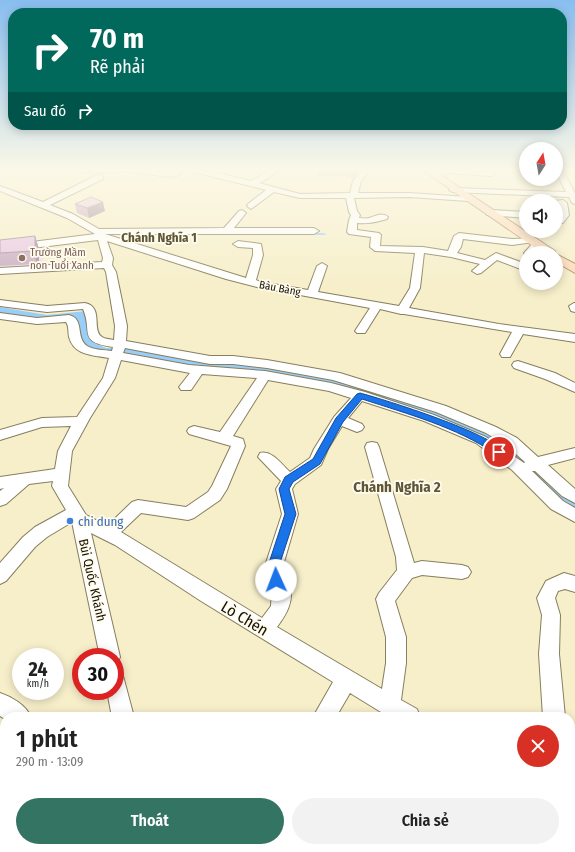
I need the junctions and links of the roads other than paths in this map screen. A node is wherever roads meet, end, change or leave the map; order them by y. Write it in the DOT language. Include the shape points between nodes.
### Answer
graph roads {
  1 [pos="51,209"];
  2 [pos="353,209"];
  3 [pos="483,209"];
  4 [pos="242,213"];
  5 [pos="490,213"];
  6 [pos="519,215"];
  7 [pos="384,217"];
  8 [pos="353,220"];
  9 [pos="228,231"];
  10 [pos="314,231"];
  11 [pos="100,234"];
  12 [pos="0,240"];
  13 [pos="535,242"];
  14 [pos="238,244"];
  15 [pos="533,246"];
  16 [pos="541,246"];
  17 [pos="0,249"];
  18 [pos="420,250"];
  19 [pos="451,254"];
  20 [pos="563,261"];
  21 [pos="487,263"];
  22 [pos="107,265"];
  23 [pos="519,265"];
  24 [pos="322,266"];
  25 [pos="575,269"];
  26 [pos="0,271"];
  27 [pos="477,271"];
  28 [pos="250,282"];
  29 [pos="404,288"];
  30 [pos="312,295"];
  31 [pos="0,303"];
  32 [pos="377,306"];
  33 [pos="398,310"];
  34 [pos="0,316"];
  35 [pos="361,331"];
  36 [pos="519,331"];
  37 [pos="575,338"];
  38 [pos="118,349"];
  39 [pos="506,354"];
  40 [pos="518,365"];
  41 [pos="199,370"];
  42 [pos="265,375"];
  43 [pos="186,387"];
  44 [pos="575,388"];
  45 [pos="360,396"];
  46 [pos="339,420"];
  47 [pos="81,422"];
  48 [pos="358,426"];
  49 [pos="194,431"];
  50 [pos="0,435"];
  51 [pos="224,438"];
  52 [pos="372,447"];
  53 [pos="575,453"];
  54 [pos="265,457"];
  55 [pos="536,463"];
  56 [pos="522,471"];
  57 [pos="62,474"];
  58 [pos="24,480"];
  59 [pos="289,480"];
  60 [pos="0,483"];
  61 [pos="575,497"];
  62 [pos="0,500"];
  63 [pos="77,516"];
  64 [pos="575,516"];
  65 [pos="109,534"];
  66 [pos="406,572"];
  67 [pos="462,572"];
  68 [pos="0,576"];
  69 [pos="575,584"];
  70 [pos="264,630"];
  71 [pos="108,648"];
  72 [pos="347,679"];
  73 [pos="119,700"];
  74 [pos="0,703"];
  75 [pos="390,705"];
  76 [pos="13,712"];
  77 [pos="122,712"];
  78 [pos="327,712"];
  79 [pos="401,712"];
  80 [pos="554,712"];
  1 -- 11 [label="street, Bàu Bàng"];
  2 -- 8 [label="street" via="356,215"];
  3 -- 5 [label="main road"];
  4 -- 9 [label="street"];
  5 -- 6 [label="street"];
  5 -- 13 [label="main road"];
  7 -- 8 [label="street" via="371,221"];
  8 -- 18 [label="street" via="352,232 376,235 375,248"];
  9 -- 10 [label="street"];
  9 -- 11 [label="street" via="111,230"];
  11 -- 12 [label="street"];
  11 -- 17 [label="street"];
  11 -- 22 [label="street, Bùi Quốc Khánh" via="108,258"];
  11 -- 28 [label="street, Bàu Bàng"];
  13 -- 15 [label="street"];
  13 -- 16 [label="main road"];
  13 -- 19 [label="street" via="459,236"];
  14 -- 28 [label="street" via="258,246"];
  18 -- 19 [label="street"];
  18 -- 33 [label="street" via="415,288"];
  19 -- 21 [label="street"];
  20 -- 25 [label="main road"];
  21 -- 23 [label="street" via="496,256"];
  21 -- 27 [label="street"];
  22 -- 26 [label="street"];
  22 -- 38 [label="street, Bùi Quốc Khánh" via="111,272 121,326"];
  24 -- 30 [label="street"];
  28 -- 30 [label="street, Bàu Bàng"];
  29 -- 33 [label="street"];
  30 -- 32 [label="street, Bàu Bàng"];
  31 -- 38 [label="street" via="47,309 85,306 89,309 93,335"];
  32 -- 33 [label="street, Bàu Bàng"];
  32 -- 35 [label="street"];
  33 -- 36 [label="street, Bàu Bàng"];
  34 -- 38 [label="street" via="37,321 69,318 73,322 74,334 85,350"];
  36 -- 37 [label="street, Bàu Bàng"];
  36 -- 39 [label="street"];
  38 -- 41 [label="street"];
  38 -- 47 [label="street, Bùi Quốc Khánh" via="109,378"];
  38 -- 55 [label="street" via="267,364 335,376 441,409 491,430 512,442"];
  40 -- 44 [label="street"];
  41 -- 42 [label="street"];
  41 -- 43 [label="street"];
  42 -- 45 [label="street" via="331,387"];
  42 -- 51 [label="street"];
  45 -- 46 [label="street"];
  45 -- 56 [label="street" via="429,418 481,440"];
  46 -- 48 [label="street"];
  46 -- 59 [label="street" via="316,461"];
  47 -- 50 [label="street" via="36,424"];
  47 -- 57 [label="street, Bùi Quốc Khánh" via="65,450"];
  49 -- 51 [label="street"];
  51 -- 65 [label="street" via="235,440 238,446 214,496 188,514 138,506"];
  52 -- 66 [label="street" via="405,557"];
  53 -- 55 [label="street"];
  54 -- 59 [label="street"];
  55 -- 56 [label="street"];
  55 -- 61 [label="street"];
  56 -- 64 [label="street" via="557,505"];
  57 -- 58 [label="street"];
  57 -- 63 [label="street, Bùi Quốc Khánh" via="60,486"];
  58 -- 60 [label="street"];
  58 -- 62 [label="street"];
  59 -- 70 [label="street" via="284,489 290,514 272,569 281,587 280,609"];
  63 -- 65 [label="street, Lò Chén"];
  63 -- 68 [label="street" via="41,532"];
  63 -- 71 [label="street, Bùi Quốc Khánh"];
  65 -- 70 [label="street, Lò Chén"];
  66 -- 67 [label="street" via="422,568"];
  66 -- 75 [label="street" via="386,599 396,637 396,663"];
  69 -- 80 [label="street" via="564,581 552,586 546,598 551,615 549,654"];
  70 -- 72 [label="street, Lò Chén"];
  72 -- 75 [label="street, Lò Chén"];
  72 -- 78 [label="street"];
  73 -- 77 [label="street"];
  74 -- 76 [label="street"];
  75 -- 79 [label="street, Lò Chén"];
}
